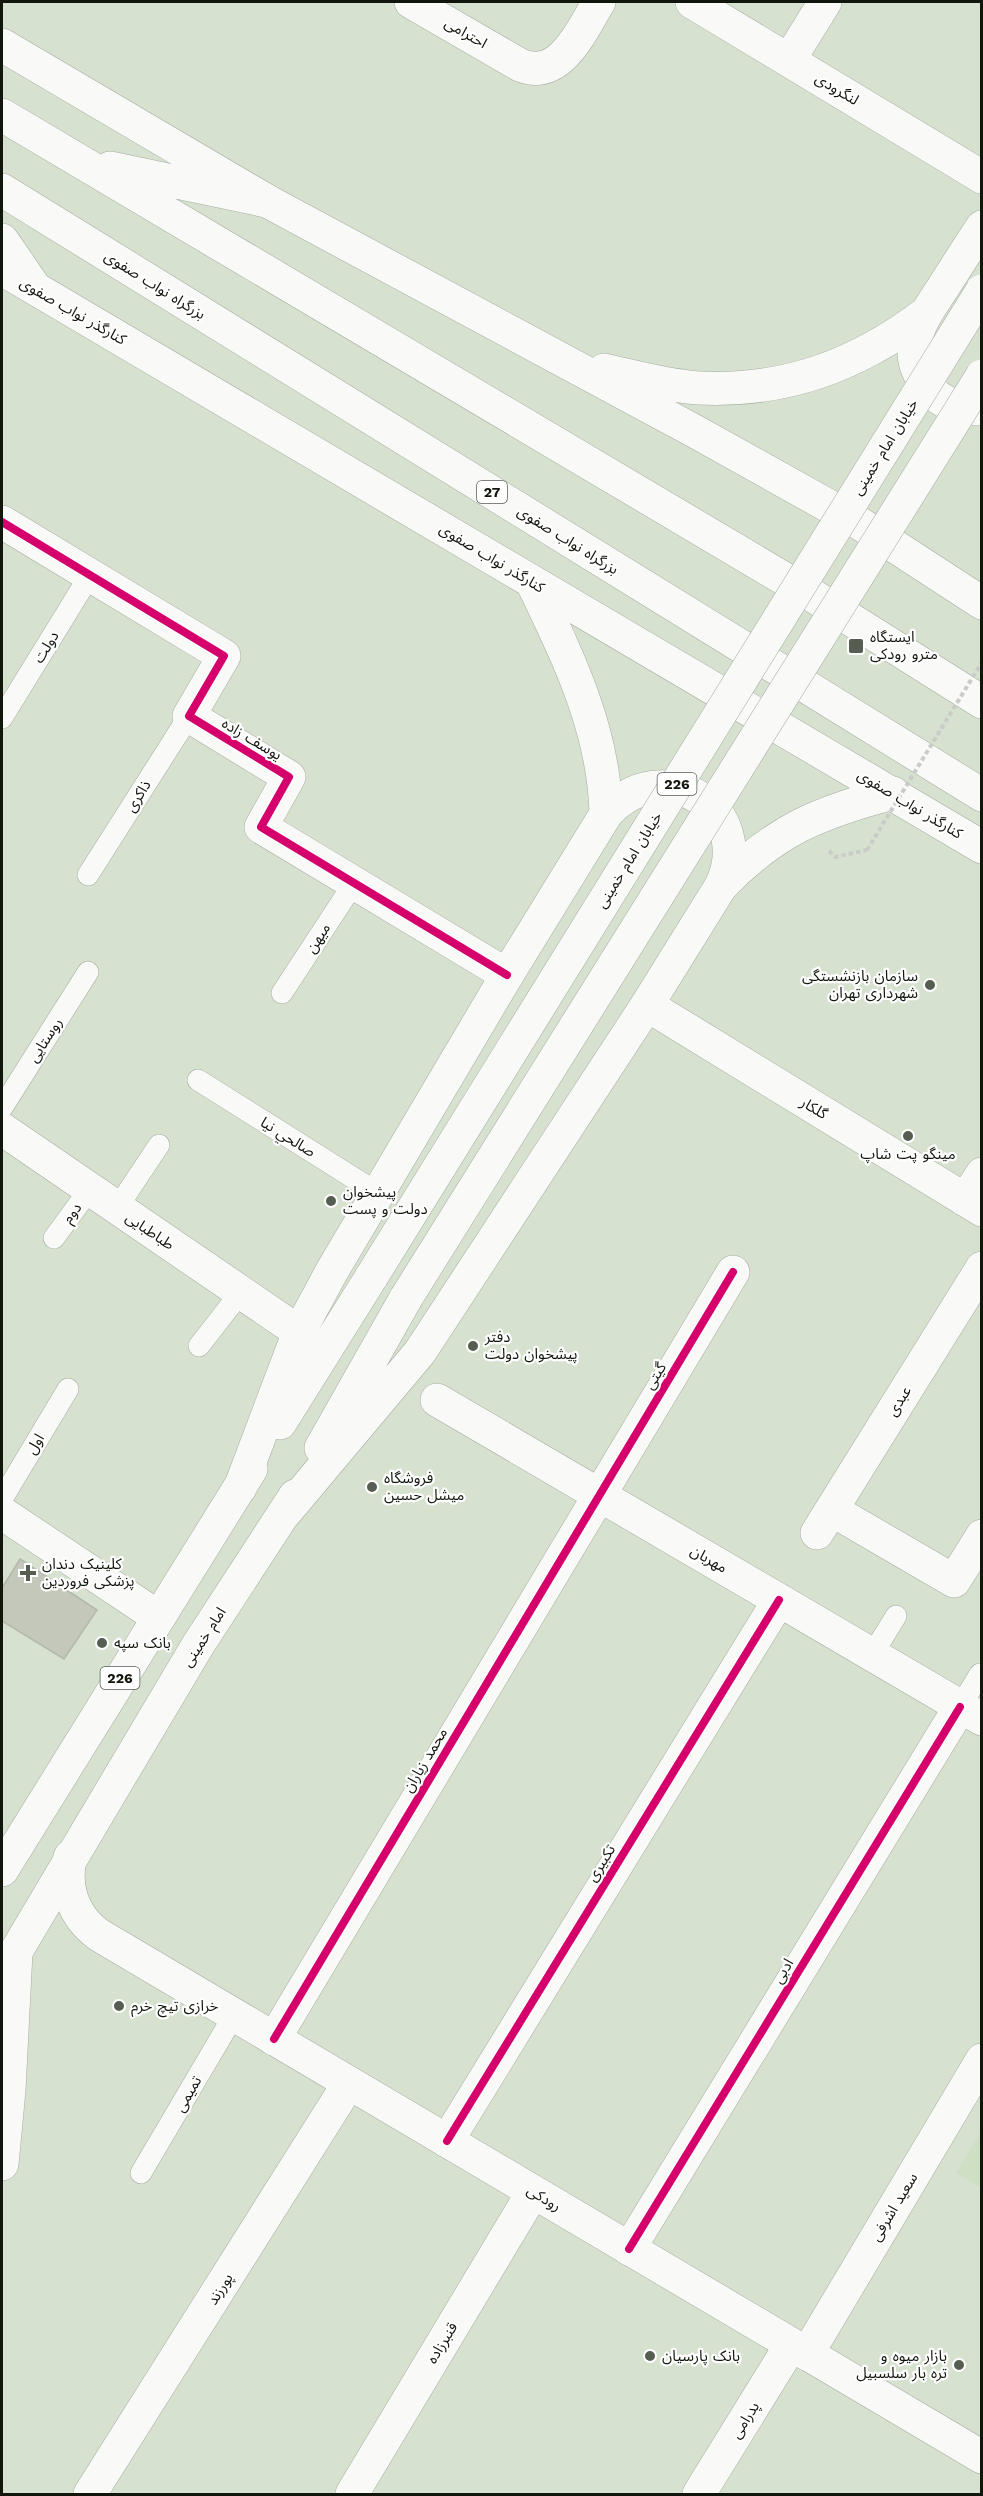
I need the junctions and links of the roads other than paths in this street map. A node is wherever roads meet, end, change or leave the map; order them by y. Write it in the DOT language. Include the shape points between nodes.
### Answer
graph roads {
  1 [pos="411,2"];
  2 [pos="599,2"];
  3 [pos="692,2"];
  4 [pos="825,2"];
  5 [pos="2,45"];
  6 [pos="789,60"];
  7 [pos="2,115"];
  8 [pos="83,162"];
  9 [pos="981,177"];
  10 [pos="2,190"];
  11 [pos="267,201"];
  12 [pos="981,227"];
  13 [pos="2,240"];
  14 [pos="2,269"];
  15 [pos="35,288"];
  16 [pos="981,291"];
  17 [pos="925,315"];
  18 [pos="564,362"];
  19 [pos="981,376"];
  20 [pos="981,409"];
  21 [pos="2,522"];
  22 [pos="90,575"];
  23 [pos="532,582"];
  24 [pos="981,603"];
  25 [pos="981,702"];
  26 [pos="189,716"];
  27 [pos="2,718"];
  28 [pos="893,793"];
  29 [pos="981,795"];
  30 [pos="606,814"];
  31 [pos="981,847"];
  32 [pos="88,875"];
  33 [pos="354,883"];
  34 [pos="721,886"];
  35 [pos="88,972"];
  36 [pos="507,975"];
  37 [pos="282,993"];
  38 [pos="646,1005"];
  39 [pos="198,1080"];
  40 [pos="2,1108"];
  41 [pos="2,1129"];
  42 [pos="159,1145"];
  43 [pos="90,1189"];
  44 [pos="379,1194"];
  45 [pos="976,1195"];
  46 [pos="117,1208"];
  47 [pos="54,1238"];
  48 [pos="981,1268"];
  49 [pos="733,1272"];
  50 [pos="241,1292"];
  51 [pos="300,1332"];
  52 [pos="199,1346"];
  53 [pos="68,1389"];
  54 [pos="437,1400"];
  55 [pos="240,1488"];
  56 [pos="600,1495"];
  57 [pos="2,1498"];
  58 [pos="2,1513"];
  59 [pos="284,1514"];
  60 [pos="981,1536"];
  61 [pos="779,1600"];
  62 [pos="896,1616"];
  63 [pos="158,1617"];
  64 [pos="872,1655"];
  65 [pos="980,1674"];
  66 [pos="971,1713"];
  67 [pos="70,1857"];
  68 [pos="2,1870"];
  69 [pos="9,1964"];
  70 [pos="234,2015"];
  71 [pos="274,2039"];
  72 [pos="981,2060"];
  73 [pos="349,2084"];
  74 [pos="447,2141"];
  75 [pos="2,2164"];
  76 [pos="141,2173"];
  77 [pos="533,2192"];
  78 [pos="628,2249"];
  79 [pos="799,2349"];
  80 [pos="981,2457"];
  81 [pos="90,2494"];
  82 [pos="352,2494"];
  83 [pos="699,2494"];
  1 -- 2 [label="main road, احترامی" via="520,65 537,68 547,68 565,55"];
  3 -- 6 [label="main road, لنگرودی"];
  4 -- 6 [label="main road"];
  5 -- 11 [label="main road"];
  6 -- 9 [label="main road, لنگرودی"];
  7 -- 8 [label="main road"];
  8 -- 11 [label="main road"];
  8 -- 25 [label="main road" via="815,597"];
  10 -- 29 [label="main road, بزرگراه نواب صفوی / 27"];
  11 -- 18 [label="main road"];
  12 -- 17 [label="main road"];
  13 -- 15 [label="main road"];
  14 -- 15 [label="main road, کنارگذر نواب صفوی"];
  15 -- 23 [label="main road, کنارگذر نواب صفوی"];
  16 -- 55 [label="main road, خیابان امام خمینی / 226, bridge"];
  17 -- 18 [label="main road" via="856,358 778,383 697,388"];
  17 -- 20 [label="main road" via="914,340 914,354 923,381 931,392 954,406"];
  18 -- 24 [label="main road" via="859,524"];
  19 -- 59 [label="main road, امام خمینی / 226, bridge" via="406,1298"];
  21 -- 22 [label="main road"];
  22 -- 26 [label="main road" via="224,656"];
  22 -- 27 [label="lane, دولت"];
  23 -- 28 [label="main road, کنارگذر نواب صفوی"];
  23 -- 30 [label="main road" via="582,689 606,781"];
  26 -- 32 [label="lane, ذاکری"];
  26 -- 33 [label="main road, یوسف زاده" via="289,777 261,827"];
  28 -- 31 [label="main road, کنارگذر نواب صفوی"];
  28 -- 34 [label="main road" via="801,824 760,851"];
  30 -- 34 [label="main road" via="615,803 639,790 666,786 692,793 714,810 727,833 729,860"];
  30 -- 36 [label="main road"];
  33 -- 36 [label="main road, یوسف زاده"];
  33 -- 37 [label="lane, میهن"];
  34 -- 38 [label="main road"];
  35 -- 40 [label="lane, روستایی"];
  36 -- 44 [label="main road"];
  38 -- 45 [label="main road, گلکار"];
  38 -- 59 [label="main road" via="420,1352"];
  39 -- 44 [label="lane, صالحي نیا"];
  41 -- 43 [label="main road, طباطبایی"];
  42 -- 46 [label="lane"];
  43 -- 46 [label="main road, طباطبایی"];
  43 -- 47 [label="lane, دوم"];
  44 -- 51 [label="main road"];
  46 -- 50 [label="main road, طباطبایی"];
  48 -- 60 [label="main road, عبدی" via="825,1521 954,1581"];
  49 -- 56 [label="main road, گیتی"];
  50 -- 51 [label="main road, طباطبایی"];
  50 -- 52 [label="lane"];
  51 -- 55 [label="main road"];
  53 -- 57 [label="lane, اول"];
  54 -- 56 [label="main road, مهربان"];
  55 -- 63 [label="main road, 226"];
  56 -- 61 [label="main road, مهربان"];
  56 -- 71 [label="main road, محمد زیاران"];
  58 -- 63 [label="main road"];
  59 -- 67 [label="main road, امام خمینی / 226" via="198,1645"];
  61 -- 64 [label="main road, مهربان"];
  61 -- 74 [label="main road, تکبیری"];
  62 -- 64 [label="lane"];
  63 -- 68 [label="main road, 226"];
  64 -- 66 [label="main road, مهربان"];
  65 -- 66 [label="lane"];
  66 -- 78 [label="main road, ادبی"];
  67 -- 69 [label="main road, امام خمینی / 226"];
  67 -- 70 [label="main road, رودکی" via="68,1884 75,1909 91,1930"];
  69 -- 75 [label="main road" via="9,2090"];
  70 -- 71 [label="main road, رودکی"];
  70 -- 76 [label="lane, تمیمی"];
  71 -- 73 [label="main road, رودکی"];
  72 -- 79 [label="main road, سعید اشرفی"];
  73 -- 74 [label="main road, رودکی"];
  73 -- 81 [label="main road, پورزند"];
  74 -- 77 [label="main road, رودکی"];
  77 -- 78 [label="main road, رودکی"];
  77 -- 82 [label="main road, قنبرزاده"];
  78 -- 79 [label="main road, رودکی"];
  79 -- 80 [label="main road, رودکی"];
  79 -- 83 [label="main road, پدرامی"];
}
